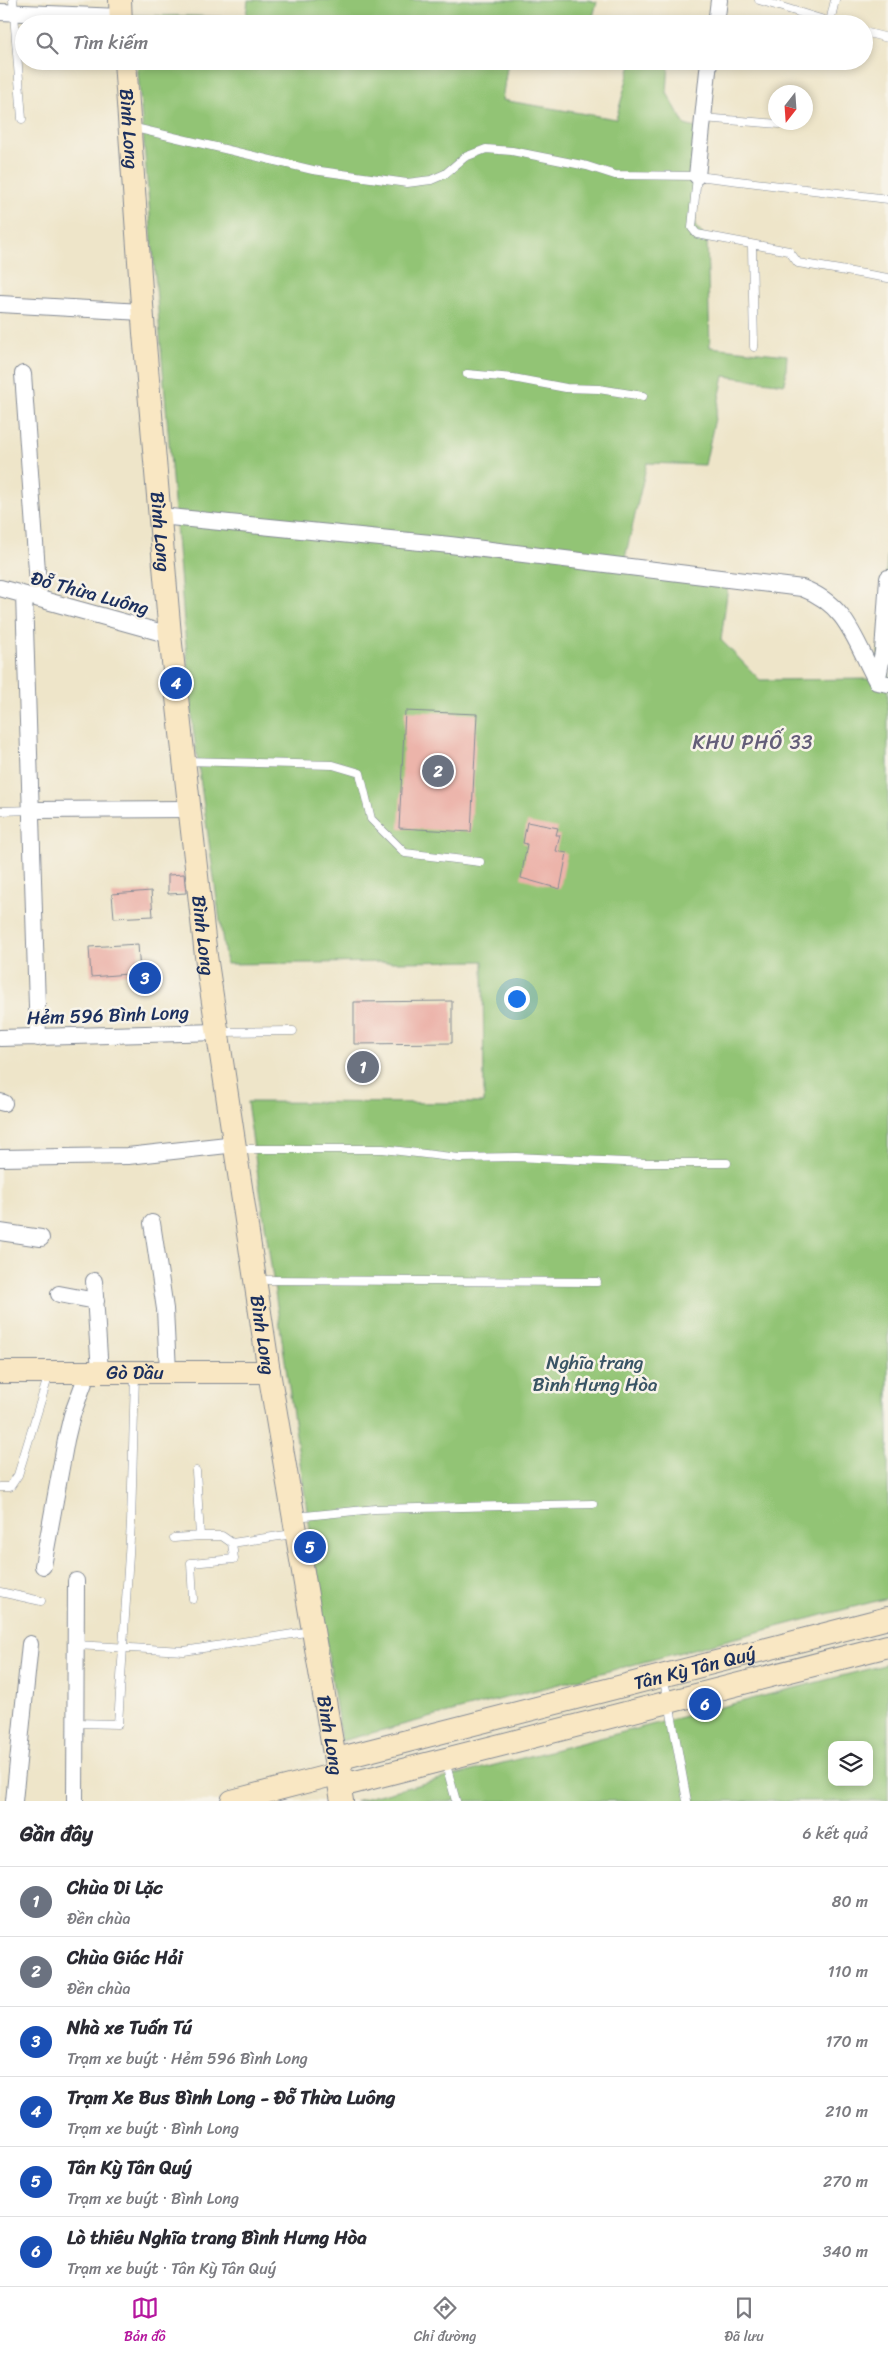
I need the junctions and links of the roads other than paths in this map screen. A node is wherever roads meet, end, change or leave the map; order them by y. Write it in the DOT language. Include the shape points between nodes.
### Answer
graph roads {
  1 [pos="720,0"];
  2 [pos="759,0"];
  3 [pos="834,0"];
  4 [pos="9,8"];
  5 [pos="120,14"];
  6 [pos="718,15"];
  7 [pos="807,15"];
  8 [pos="833,15"];
  9 [pos="873,34"];
  10 [pos="888,38"];
  11 [pos="15,59"];
  12 [pos="16,70"];
  13 [pos="126,70"];
  14 [pos="708,70"];
  15 [pos="702,118"];
  16 [pos="22,119"];
  17 [pos="768,123"];
  18 [pos="130,127"];
  19 [pos="697,176"];
  20 [pos="888,199"];
  21 [pos="752,246"];
  22 [pos="888,278"];
  23 [pos="0,304"];
  24 [pos="142,312"];
  25 [pos="754,347"];
  26 [pos="23,374"];
  27 [pos="467,374"];
  28 [pos="643,396"];
  29 [pos="160,516"];
  30 [pos="888,578"];
  31 [pos="0,588"];
  32 [pos="32,597"];
  33 [pos="170,636"];
  34 [pos="882,683"];
  35 [pos="184,761"];
  36 [pos="190,809"];
  37 [pos="32,810"];
  38 [pos="0,811"];
  39 [pos="480,862"];
  40 [pos="293,1031"];
  41 [pos="218,1032"];
  42 [pos="0,1038"];
  43 [pos="38,1038"];
  44 [pos="235,1146"];
  45 [pos="0,1158"];
  46 [pos="727,1163"];
  47 [pos="152,1223"];
  48 [pos="0,1232"];
  49 [pos="41,1238"];
  50 [pos="255,1280"];
  51 [pos="94,1281"];
  52 [pos="597,1282"];
  53 [pos="59,1294"];
  54 [pos="96,1301"];
  55 [pos="0,1372"];
  56 [pos="50,1372"];
  57 [pos="94,1372"];
  58 [pos="135,1372"];
  59 [pos="168,1372"];
  60 [pos="269,1372"];
  61 [pos="196,1471"];
  62 [pos="0,1488"];
  63 [pos="593,1504"];
  64 [pos="294,1525"];
  65 [pos="200,1536"];
  66 [pos="174,1538"];
  67 [pos="232,1543"];
  68 [pos="43,1566"];
  69 [pos="76,1581"];
  70 [pos="0,1592"];
  71 [pos="193,1599"];
  72 [pos="41,1601"];
  73 [pos="888,1618"];
  74 [pos="312,1631"];
  75 [pos="30,1644"];
  76 [pos="75,1645"];
  77 [pos="888,1646"];
  78 [pos="122,1648"];
  79 [pos="662,1676"];
  80 [pos="669,1702"];
  81 [pos="75,1723"];
  82 [pos="444,1759"];
  83 [pos="336,1774"];
  84 [pos="14,1801"];
  85 [pos="75,1801"];
  86 [pos="232,1801"];
  87 [pos="342,1801"];
  88 [pos="456,1801"];
  89 [pos="687,1801"];
  1 -- 6 [label="street"];
  2 -- 7 [label="lane"];
  3 -- 8 [label="lane"];
  4 -- 5 [label="street"];
  4 -- 11 [label="lane"];
  9 -- 10 [label="lane"];
  12 -- 16 [label="lane"];
  13 -- 18 [label="main road, Bình Long"];
  14 -- 15 [label="street"];
  15 -- 17 [label="lane"];
  15 -- 19 [label="street"];
  18 -- 19 [label="lane" via="313,170 408,182 438,177 465,157 486,149 512,151 616,175"];
  18 -- 24 [label="main road, Bình Long"];
  19 -- 20 [label="lane"];
  19 -- 21 [label="lane" via="692,222 695,232 699,236"];
  21 -- 22 [label="lane" via="789,251 798,263"];
  21 -- 25 [label="lane"];
  23 -- 24 [label="street"];
  24 -- 29 [label="main road, Bình Long"];
  26 -- 32 [label="street"];
  27 -- 28 [label="lane"];
  29 -- 33 [label="main road, Bình Long"];
  29 -- 34 [label="street" via="450,545 802,588 828,601 842,615"];
  30 -- 34 [label="street"];
  31 -- 32 [label="street, Đỗ Thừa Luông"];
  32 -- 33 [label="street, Đỗ Thừa Luông"];
  32 -- 37 [label="street"];
  33 -- 35 [label="main road, Bình Long"];
  35 -- 36 [label="main road, Bình Long"];
  35 -- 39 [label="lane" via="333,765 360,773 371,819 405,853"];
  36 -- 37 [label="street"];
  36 -- 41 [label="main road, Bình Long"];
  37 -- 38 [label="lane"];
  37 -- 43 [label="street"];
  40 -- 41 [label="lane"];
  41 -- 43 [label="street, Hẻm 596 Bình Long"];
  41 -- 44 [label="main road, Bình Long"];
  42 -- 43 [label="street, Hẻm 596 Bình Long"];
  44 -- 45 [label="street" via="128,1156"];
  44 -- 46 [label="lane" via="383,1149 459,1158"];
  44 -- 50 [label="main road, Bình Long"];
  47 -- 59 [label="street" via="166,1309"];
  48 -- 49 [label="street"];
  50 -- 52 [label="lane"];
  50 -- 60 [label="main road, Bình Long"];
  51 -- 54 [label="street"];
  53 -- 54 [label="street"];
  54 -- 57 [label="street"];
  55 -- 56 [label="main road, Gò Dầu"];
  56 -- 57 [label="main road, Gò Dầu"];
  56 -- 62 [label="lane" via="18,1475 10,1487"];
  57 -- 58 [label="main road, Gò Dầu"];
  57 -- 68 [label="street" via="72,1415"];
  58 -- 59 [label="main road, Gò Dầu"];
  58 -- 78 [label="lane" via="131,1523"];
  59 -- 60 [label="main road, Gò Dầu"];
  60 -- 64 [label="main road, Bình Long"];
  61 -- 65 [label="lane"];
  63 -- 64 [label="lane" via="375,1509"];
  64 -- 67 [label="lane"];
  64 -- 74 [label="main road, Bình Long"];
  65 -- 66 [label="lane"];
  65 -- 67 [label="lane" via="222,1536"];
  67 -- 71 [label="lane" via="234,1559 191,1563"];
  69 -- 76 [label="street"];
  70 -- 72 [label="lane"];
  73 -- 79 [label="main road, Tân Kỳ Tân Quý"];
  74 -- 78 [label="lane" via="184,1651"];
  74 -- 83 [label="main road, Bình Long"];
  75 -- 84 [label="street"];
  76 -- 78 [label="lane"];
  76 -- 81 [label="street"];
  77 -- 80 [label="main road, Tân Kỳ Tân Quý"];
  78 -- 81 [label="lane" via="118,1724"];
  79 -- 80 [label="lane"];
  79 -- 83 [label="main road, Tân Kỳ Tân Quý" via="346,1757"];
  80 -- 82 [label="main road, Tân Kỳ Tân Quý"];
  80 -- 89 [label="lane"];
  81 -- 85 [label="street"];
  82 -- 83 [label="main road, Tân Kỳ Tân Quý" via="352,1783"];
  82 -- 88 [label="lane"];
  83 -- 86 [label="main road"];
  83 -- 87 [label="main road, Bình Long"];
}
